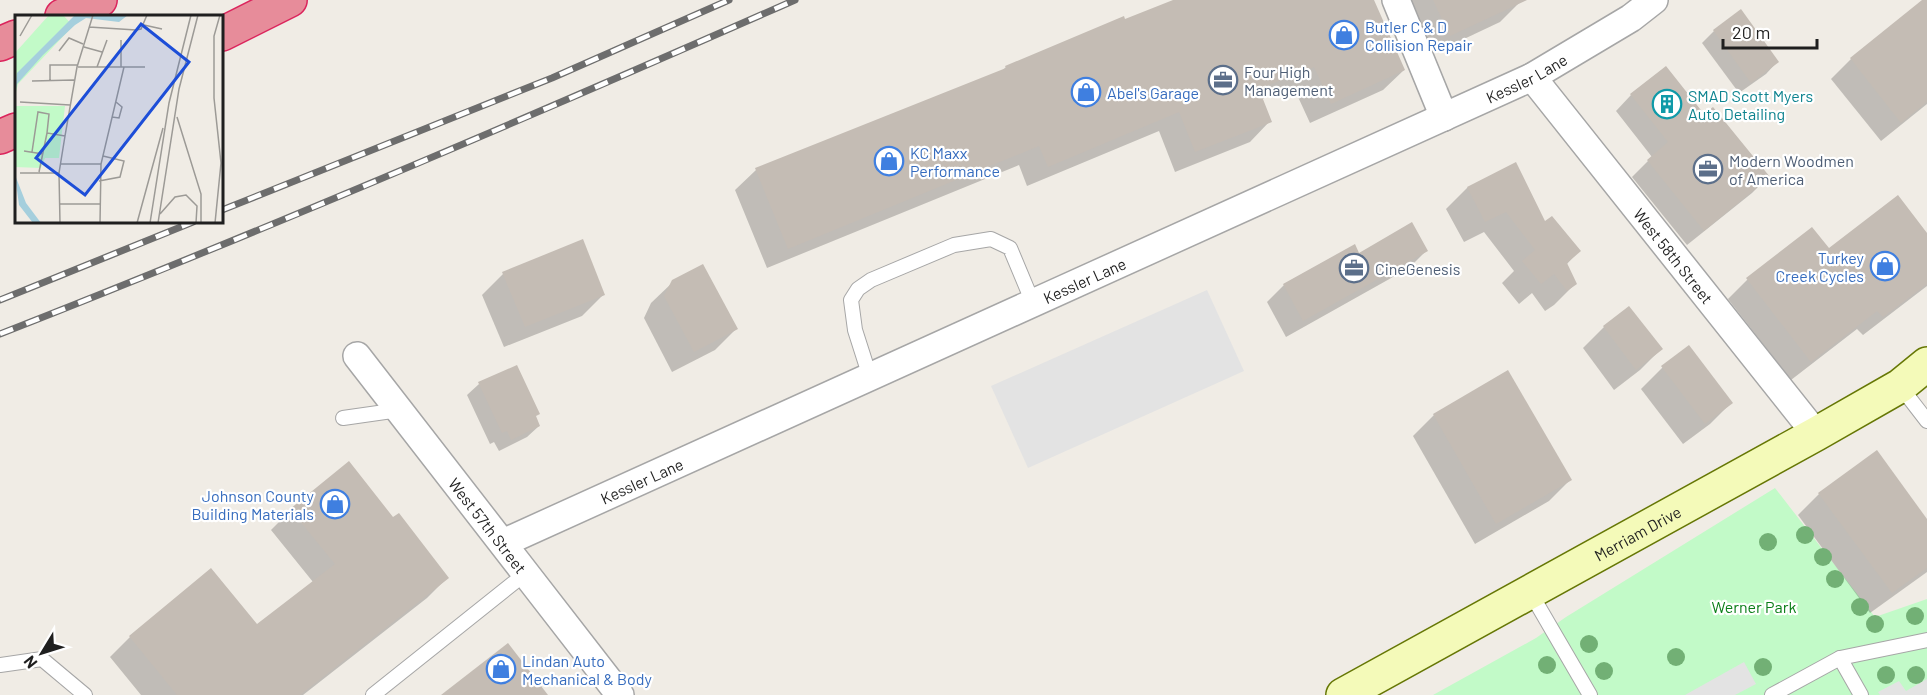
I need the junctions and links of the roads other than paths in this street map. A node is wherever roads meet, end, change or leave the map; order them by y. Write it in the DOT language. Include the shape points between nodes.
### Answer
graph roads {
  1 [pos="100,0"];
  2 [pos="290,0"];
  3 [pos="1396,0"];
  4 [pos="1653,0"];
  5 [pos="64,15"];
  6 [pos="224,33"];
  7 [pos="15,37"];
  8 [pos="0,44"];
  9 [pos="1532,77"];
  10 [pos="1444,117"];
  11 [pos="15,130"];
  12 [pos="0,137"];
  13 [pos="1033,303"];
  14 [pos="357,356"];
  15 [pos="1927,364"];
  16 [pos="870,377"];
  17 [pos="1900,386"];
  18 [pos="399,410"];
  19 [pos="343,418"];
  20 [pos="1927,421"];
  21 [pos="1816,434"];
  22 [pos="503,543"];
  23 [pos="526,573"];
  24 [pos="1530,592"];
  25 [pos="1927,640"];
  26 [pos="1840,658"];
  27 [pos="0,665"];
  28 [pos="85,695"];
  29 [pos="373,695"];
  30 [pos="620,695"];
  31 [pos="1343,695"];
  32 [pos="1590,695"];
  33 [pos="1772,695"];
  34 [pos="1861,695"];
  1 -- 5 [label="highway"];
  2 -- 6 [label="highway"];
  3 -- 10 [label="street"];
  4 -- 9 [label="street, Kessler Lane" via="1631,18"];
  7 -- 8 [label="highway"];
  9 -- 10 [label="street, Kessler Lane"];
  9 -- 21 [label="street, West 58th Street"];
  10 -- 13 [label="street, Kessler Lane"];
  11 -- 12 [label="highway"];
  13 -- 16 [label="street, Kessler Lane"];
  13 -- 16 [label="lane" via="1010,248 991,239 954,246 871,280 851,300 855,330"];
  14 -- 18 [label="street, West 57th Street"];
  15 -- 17 [label="main road, Merriam Drive"];
  16 -- 22 [label="street, Kessler Lane"];
  17 -- 20 [label="lane"];
  17 -- 21 [label="main road, Merriam Drive"];
  18 -- 19 [label="lane"];
  18 -- 22 [label="street, West 57th Street"];
  21 -- 24 [label="main road, Merriam Drive"];
  22 -- 23 [label="street, West 57th Street"];
  23 -- 29 [label="lane"];
  23 -- 30 [label="street, West 57th Street"];
  24 -- 31 [label="main road, Merriam Drive"];
  24 -- 32 [label="lane"];
  25 -- 26 [label="lane"];
  26 -- 33 [label="lane"];
  26 -- 34 [label="lane"];
  27 -- 28 [label="lane" via="42,659"];
}
